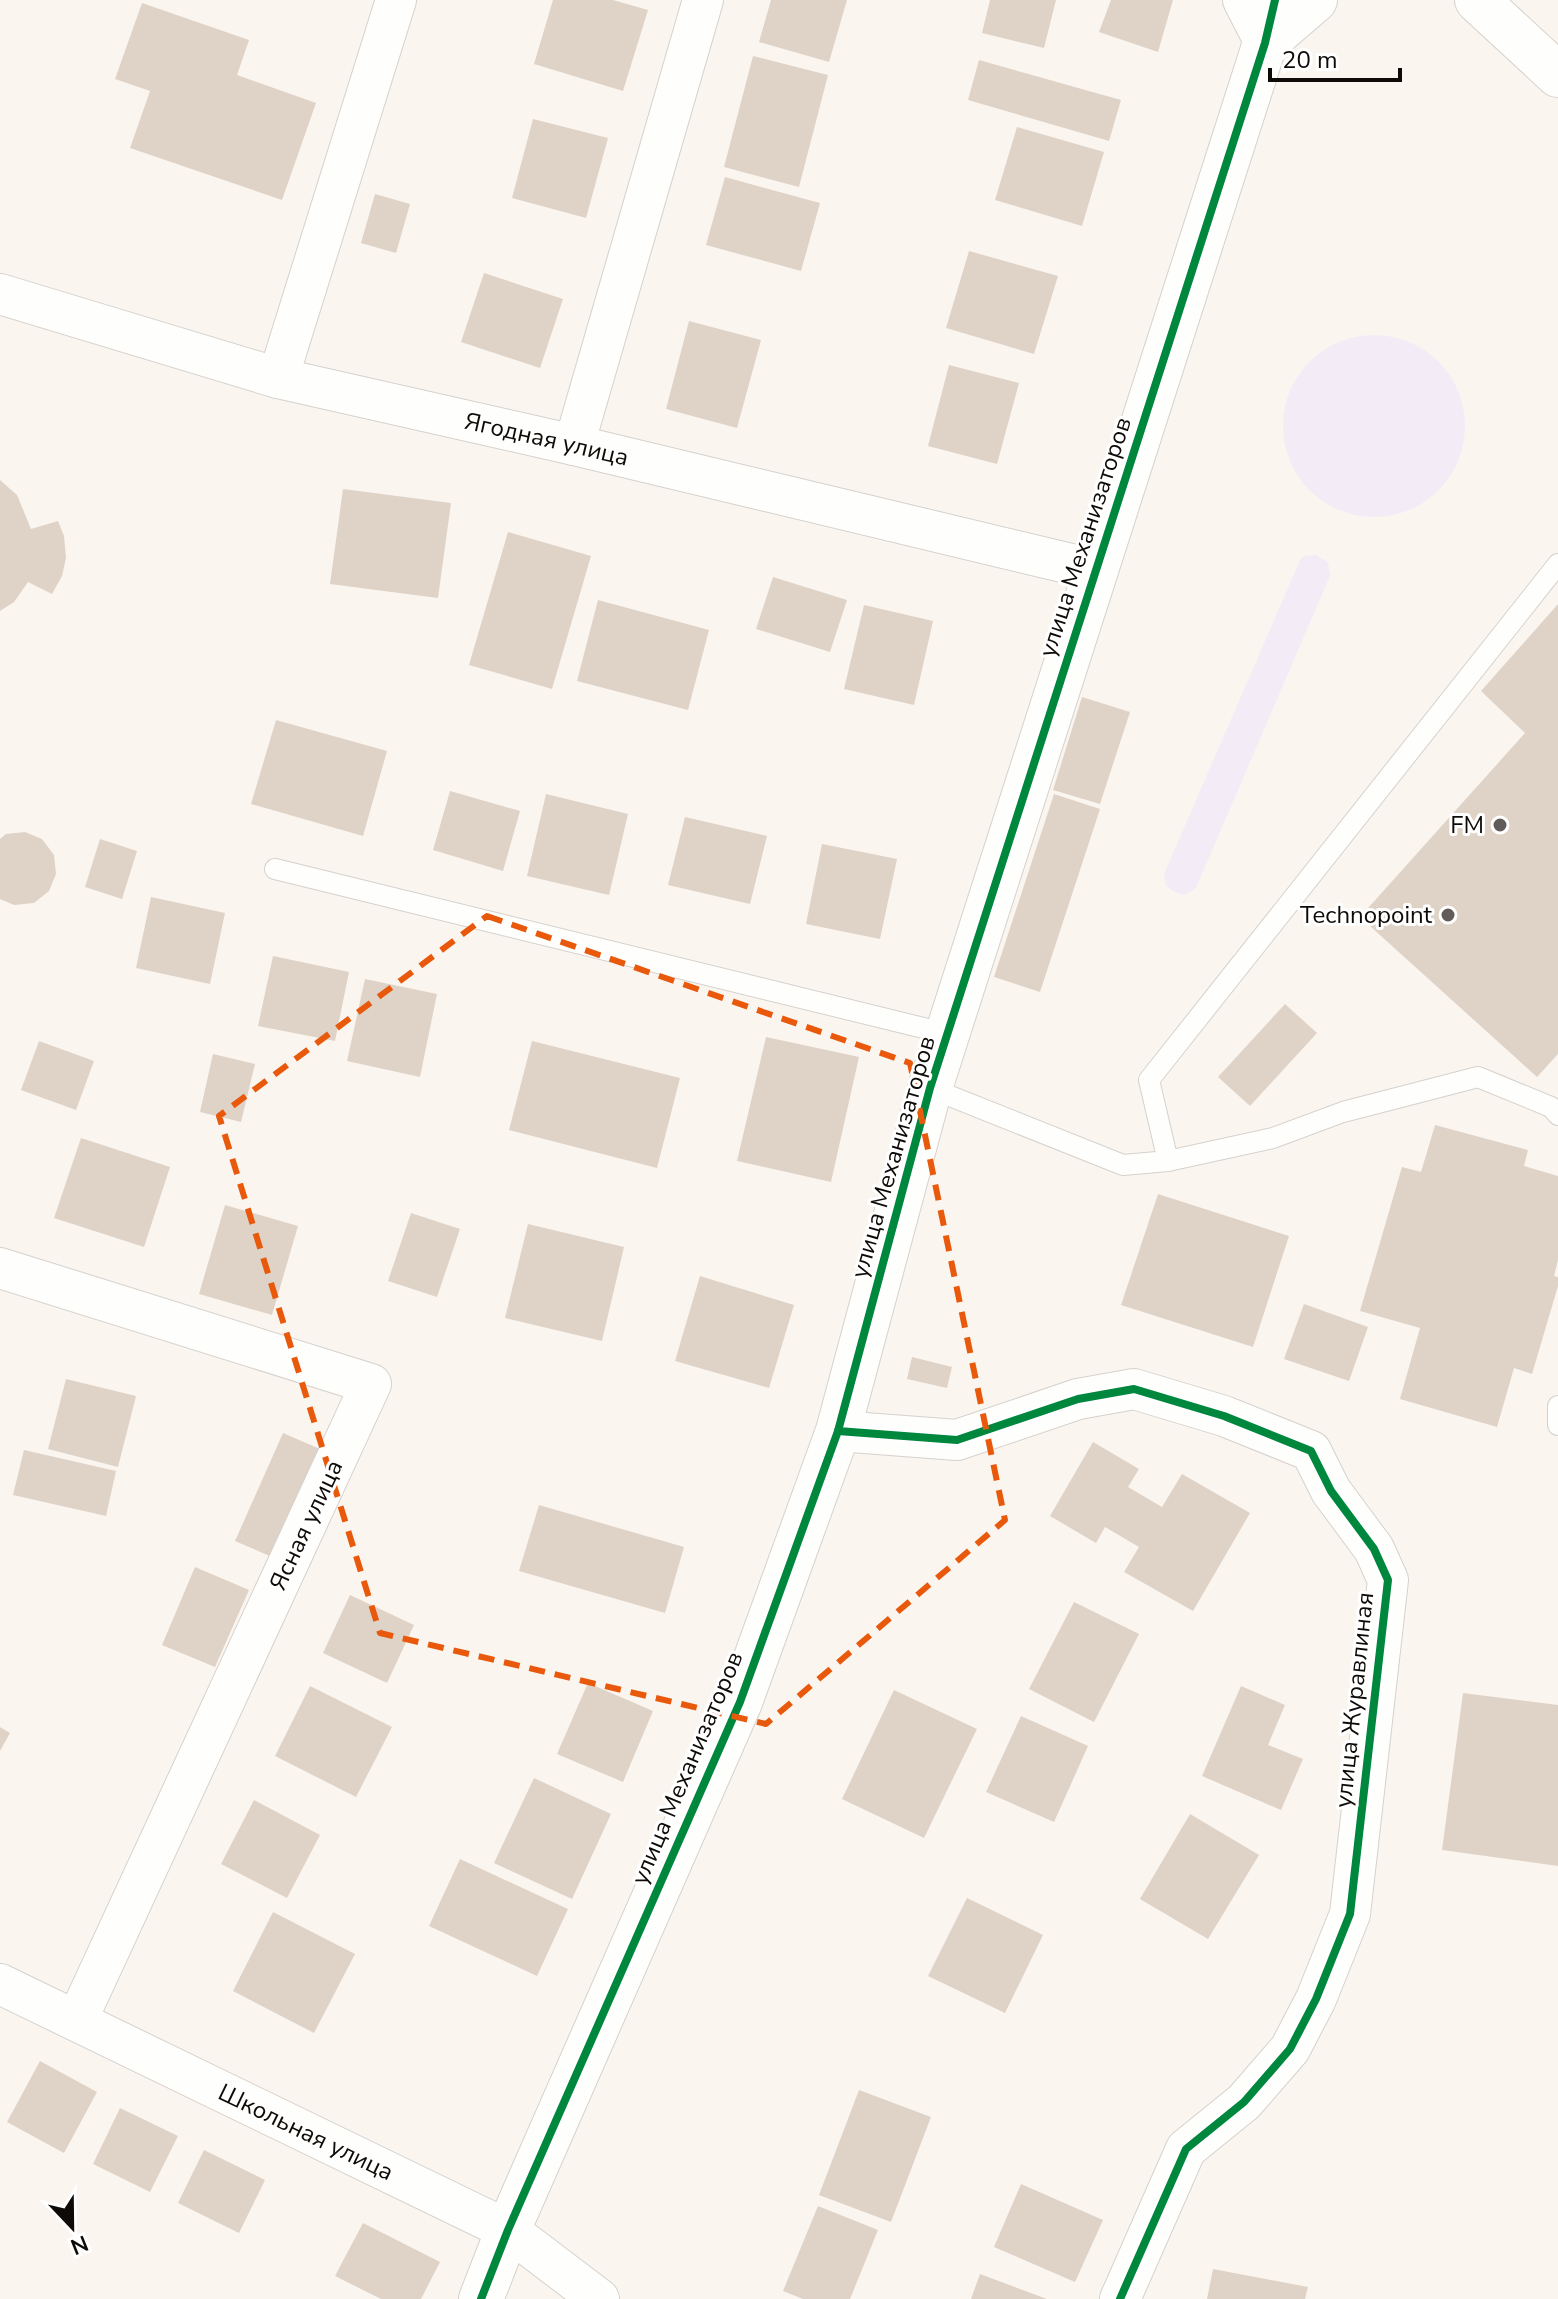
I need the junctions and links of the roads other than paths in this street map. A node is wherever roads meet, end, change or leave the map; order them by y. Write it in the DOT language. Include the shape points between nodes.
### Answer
graph roads {
  1 [pos="396,0"];
  2 [pos="703,0"];
  3 [pos="1243,0"];
  4 [pos="1275,0"];
  5 [pos="1315,0"];
  6 [pos="1474,1"];
  7 [pos="1265,43"];
  8 [pos="1558,75"];
  9 [pos="0,294"];
  10 [pos="278,378"];
  11 [pos="574,445"];
  12 [pos="1558,564"];
  13 [pos="1096,570"];
  14 [pos="275,869"];
  15 [pos="948,1034"];
  16 [pos="930,1088"];
  17 [pos="1558,1115"];
  18 [pos="1168,1161"];
  19 [pos="0,1268"];
  20 [pos="1558,1406"];
  21 [pos="1558,1425"];
  22 [pos="838,1431"];
  23 [pos="0,1984"];
  24 [pos="77,2020"];
  25 [pos="508,2230"];
  26 [pos="481,2299"];
  27 [pos="599,2299"];
  28 [pos="1120,2299"];
  1 -- 10 [label="street"];
  2 -- 11 [label="street"];
  3 -- 7 [label="street"];
  4 -- 7 [label="street, улица Механизаторов"];
  5 -- 7 [label="street"];
  6 -- 8 [label="street"];
  7 -- 13 [label="street, улица Механизаторов"];
  9 -- 10 [label="street, Ягодная улица"];
  10 -- 11 [label="street, Ягодная улица"];
  11 -- 13 [label="street, Ягодная улица"];
  12 -- 18 [label="lane" via="1149,1080"];
  13 -- 15 [label="street, улица Механизаторов"];
  14 -- 15 [label="lane"];
  15 -- 16 [label="street, улица Механизаторов"];
  16 -- 18 [label="lane" via="1123,1165"];
  16 -- 22 [label="street, улица Механизаторов"];
  17 -- 18 [label="lane" via="1551,1107 1478,1077 1343,1112 1273,1138"];
  19 -- 24 [label="street, Ясная улица" via="371,1384"];
  20 -- 21 [label="lane"];
  22 -- 25 [label="street, улица Механизаторов" via="740,1702"];
  22 -- 28 [label="street, улица Журавлиная" via="957,1440 1078,1399 1134,1389 1224,1416 1311,1451 1388,1580 1350,1914 1339,1947 1290,2049 1244,2102 1186,2149"];
  23 -- 24 [label="street, Школьная улица"];
  24 -- 25 [label="street, Школьная улица"];
  25 -- 26 [label="street, улица Механизаторов"];
  25 -- 27 [label="street, Школьная улица"];
}
